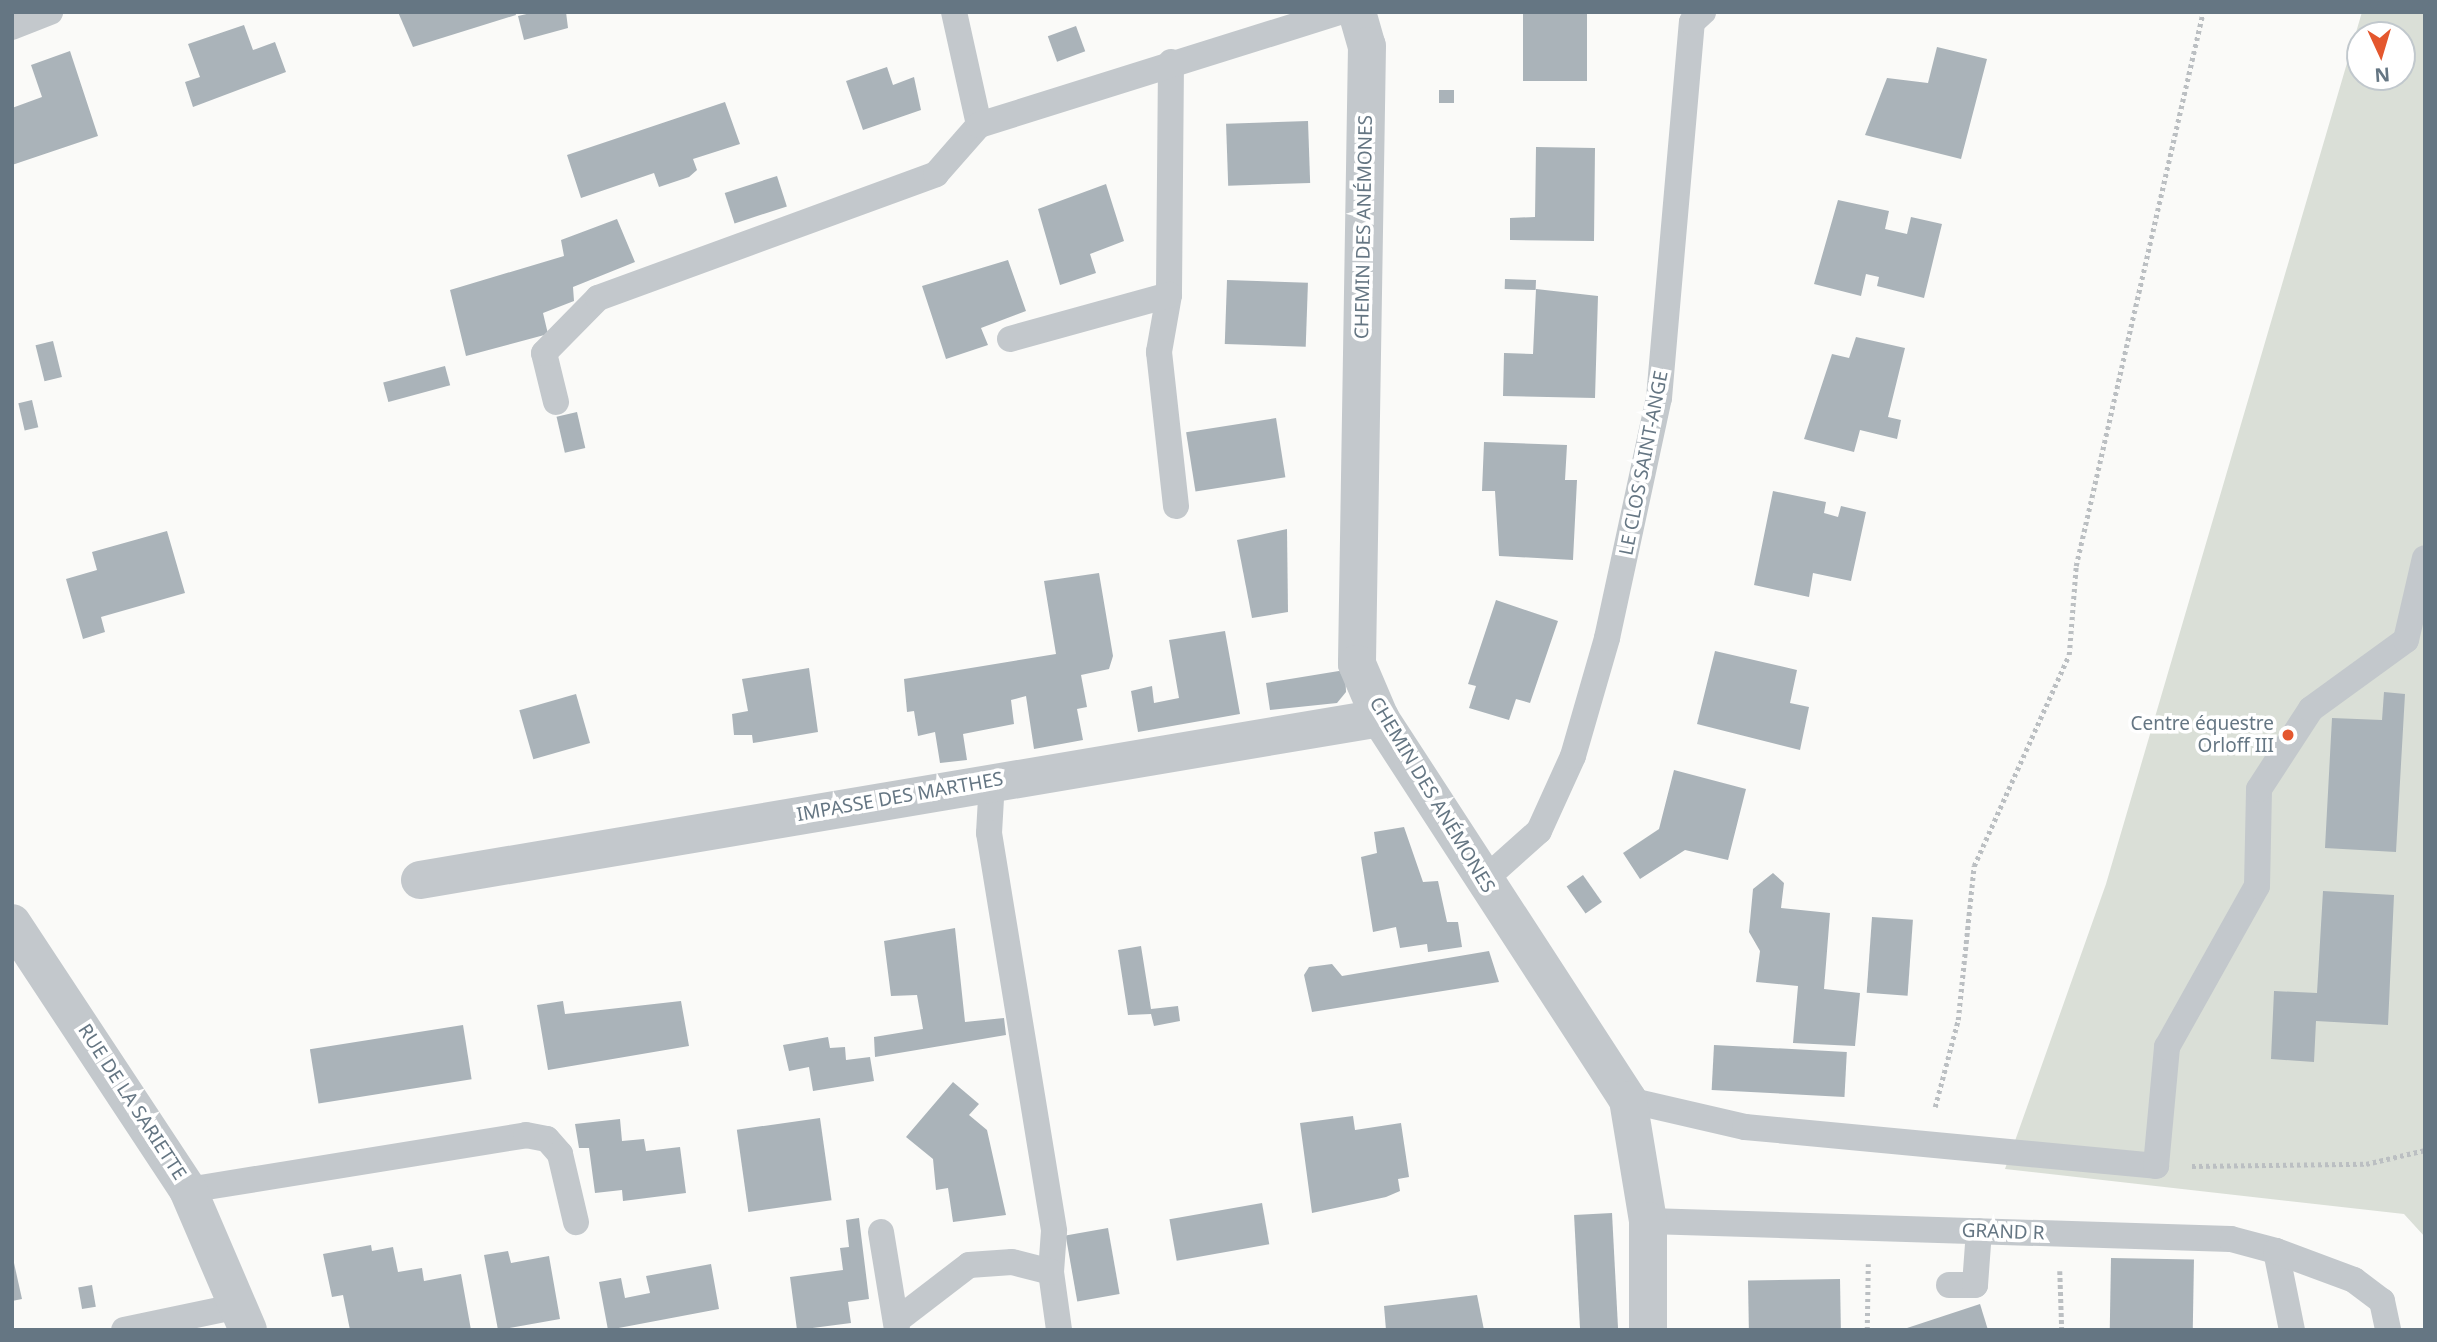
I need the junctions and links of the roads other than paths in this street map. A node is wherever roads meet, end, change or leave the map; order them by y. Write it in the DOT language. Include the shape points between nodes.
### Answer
graph roads {
  1 [pos="50,12"];
  2 [pos="954,12"];
  3 [pos="1340,12"];
  4 [pos="1357,12"];
  5 [pos="1703,12"];
  6 [pos="12,27"];
  7 [pos="1171,62"];
  8 [pos="979,125"];
  9 [pos="1168,295"];
  10 [pos="1010,339"];
  11 [pos="556,402"];
  12 [pos="1176,506"];
  13 [pos="2425,558"];
  14 [pos="1380,718"];
  15 [pos="992,781"];
  16 [pos="420,880"];
  17 [pos="1483,881"];
  18 [pos="12,923"];
  19 [pos="1628,1100"];
  20 [pos="188,1190"];
  21 [pos="1648,1221"];
  22 [pos="576,1222"];
  23 [pos="1979,1231"];
  24 [pos="881,1232"];
  25 [pos="2276,1251"];
  26 [pos="1051,1272"];
  27 [pos="1950,1285"];
  28 [pos="244,1318"];
  29 [pos="897,1325"];
  30 [pos="124,1330"];
  31 [pos="1059,1330"];
  32 [pos="1647,1330"];
  33 [pos="2292,1330"];
  34 [pos="2388,1330"];
  1 -- 6 [label="lane"];
  2 -- 8 [label="lane"];
  3 -- 7 [label="lane"];
  4 -- 14 [label="street, CHEMIN DES ANÉMONES" via="1367,46 1357,664"];
  5 -- 17 [label="lane, LE CLOS SAINT-ANGE" via="1692,22 1659,398 1607,638 1573,756 1539,831"];
  7 -- 8 [label="lane"];
  7 -- 9 [label="lane"];
  8 -- 11 [label="lane" via="936,174 597,298 544,353"];
  9 -- 10 [label="lane"];
  9 -- 12 [label="lane" via="1159,352"];
  13 -- 19 [label="lane" via="2406,640 2311,709 2259,789 2257,887 2167,1047 2156,1166 1745,1126"];
  14 -- 15 [label="street, IMPASSE DES MARTHES"];
  14 -- 17 [label="street, CHEMIN DES ANÉMONES"];
  15 -- 16 [label="street, IMPASSE DES MARTHES"];
  15 -- 26 [label="lane" via="989,833 1054,1231"];
  17 -- 19 [label="street, CHEMIN DES ANÉMONES"];
  18 -- 20 [label="street, RUE DE LA SARIETTE"];
  19 -- 21 [label="street, CHEMIN DES ANÉMONES"];
  20 -- 22 [label="lane" via="526,1135 547,1139 560,1154"];
  20 -- 28 [label="street, RUE DE LA SARIETTE"];
  21 -- 23 [label="lane, GRAND R"];
  21 -- 32 [label="street, CHEMIN DES ANÉMONES"];
  23 -- 25 [label="lane, GRAND R" via="2231,1239"];
  23 -- 27 [label="lane" via="1975,1285"];
  24 -- 29 [label="lane"];
  25 -- 33 [label="lane"];
  25 -- 34 [label="lane, GRAND R" via="2354,1280 2382,1301"];
  26 -- 29 [label="lane" via="1012,1262 969,1265"];
  26 -- 31 [label="lane"];
  28 -- 30 [label="lane"];
}
